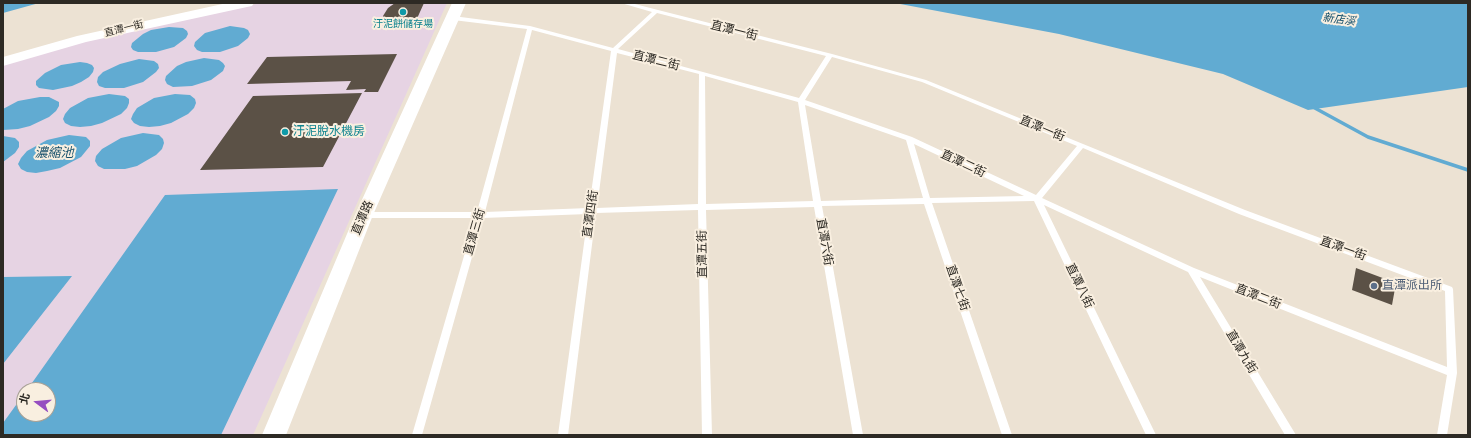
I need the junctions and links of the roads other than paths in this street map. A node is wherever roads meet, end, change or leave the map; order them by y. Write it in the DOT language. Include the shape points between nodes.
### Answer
graph roads {
  1 [pos="248,3"];
  2 [pos="624,3"];
  3 [pos="456,10"];
  4 [pos="656,11"];
  5 [pos="530,28"];
  6 [pos="614,50"];
  7 [pos="830,55"];
  8 [pos="3,62"];
  9 [pos="702,73"];
  10 [pos="801,101"];
  11 [pos="909,139"];
  12 [pos="1081,146"];
  13 [pos="1037,198"];
  14 [pos="927,200"];
  15 [pos="817,204"];
  16 [pos="702,207"];
  17 [pos="591,210"];
  18 [pos="364,215"];
  19 [pos="480,215"];
  20 [pos="1191,270"];
  21 [pos="1452,373"];
  22 [pos="274,435"];
  23 [pos="417,435"];
  24 [pos="563,435"];
  25 [pos="707,435"];
  26 [pos="858,435"];
  27 [pos="1007,435"];
  28 [pos="1151,435"];
  29 [pos="1291,435"];
  30 [pos="1442,435"];
  1 -- 8 [label="street, 直潭一街" via="150,23"];
  2 -- 4 [label="lane, 直潭一街"];
  3 -- 5 [label="lane, 直潭二街"];
  3 -- 18 [label="street, 直潭路"];
  4 -- 6 [label="lane"];
  4 -- 7 [label="lane, 直潭一街"];
  5 -- 6 [label="lane, 直潭二街"];
  5 -- 19 [label="lane, 直潭三街"];
  6 -- 9 [label="lane, 直潭二街"];
  6 -- 17 [label="lane, 直潭四街"];
  7 -- 10 [label="lane"];
  7 -- 12 [label="lane, 直潭一街" via="924,82"];
  9 -- 10 [label="lane, 直潭二街"];
  9 -- 16 [label="lane, 直潭五街"];
  10 -- 11 [label="lane, 直潭二街"];
  10 -- 15 [label="lane, 直潭六街"];
  11 -- 13 [label="lane, 直潭二街"];
  11 -- 14 [label="lane, 直潭七街"];
  12 -- 13 [label="lane"];
  12 -- 21 [label="lane, 直潭一街" via="1242,212 1449,289"];
  13 -- 14 [label="lane"];
  13 -- 20 [label="lane, 直潭二街"];
  13 -- 28 [label="lane, 直潭八街"];
  14 -- 15 [label="lane"];
  14 -- 27 [label="lane, 直潭七街"];
  15 -- 16 [label="lane"];
  15 -- 26 [label="lane, 直潭六街"];
  16 -- 17 [label="lane"];
  16 -- 25 [label="lane, 直潭五街"];
  17 -- 19 [label="lane"];
  17 -- 24 [label="lane, 直潭四街"];
  18 -- 19 [label="lane"];
  18 -- 22 [label="street, 直潭路"];
  19 -- 23 [label="lane, 直潭三街"];
  20 -- 21 [label="lane, 直潭二街"];
  20 -- 29 [label="lane, 直潭九街"];
  21 -- 30 [label="lane"];
}
